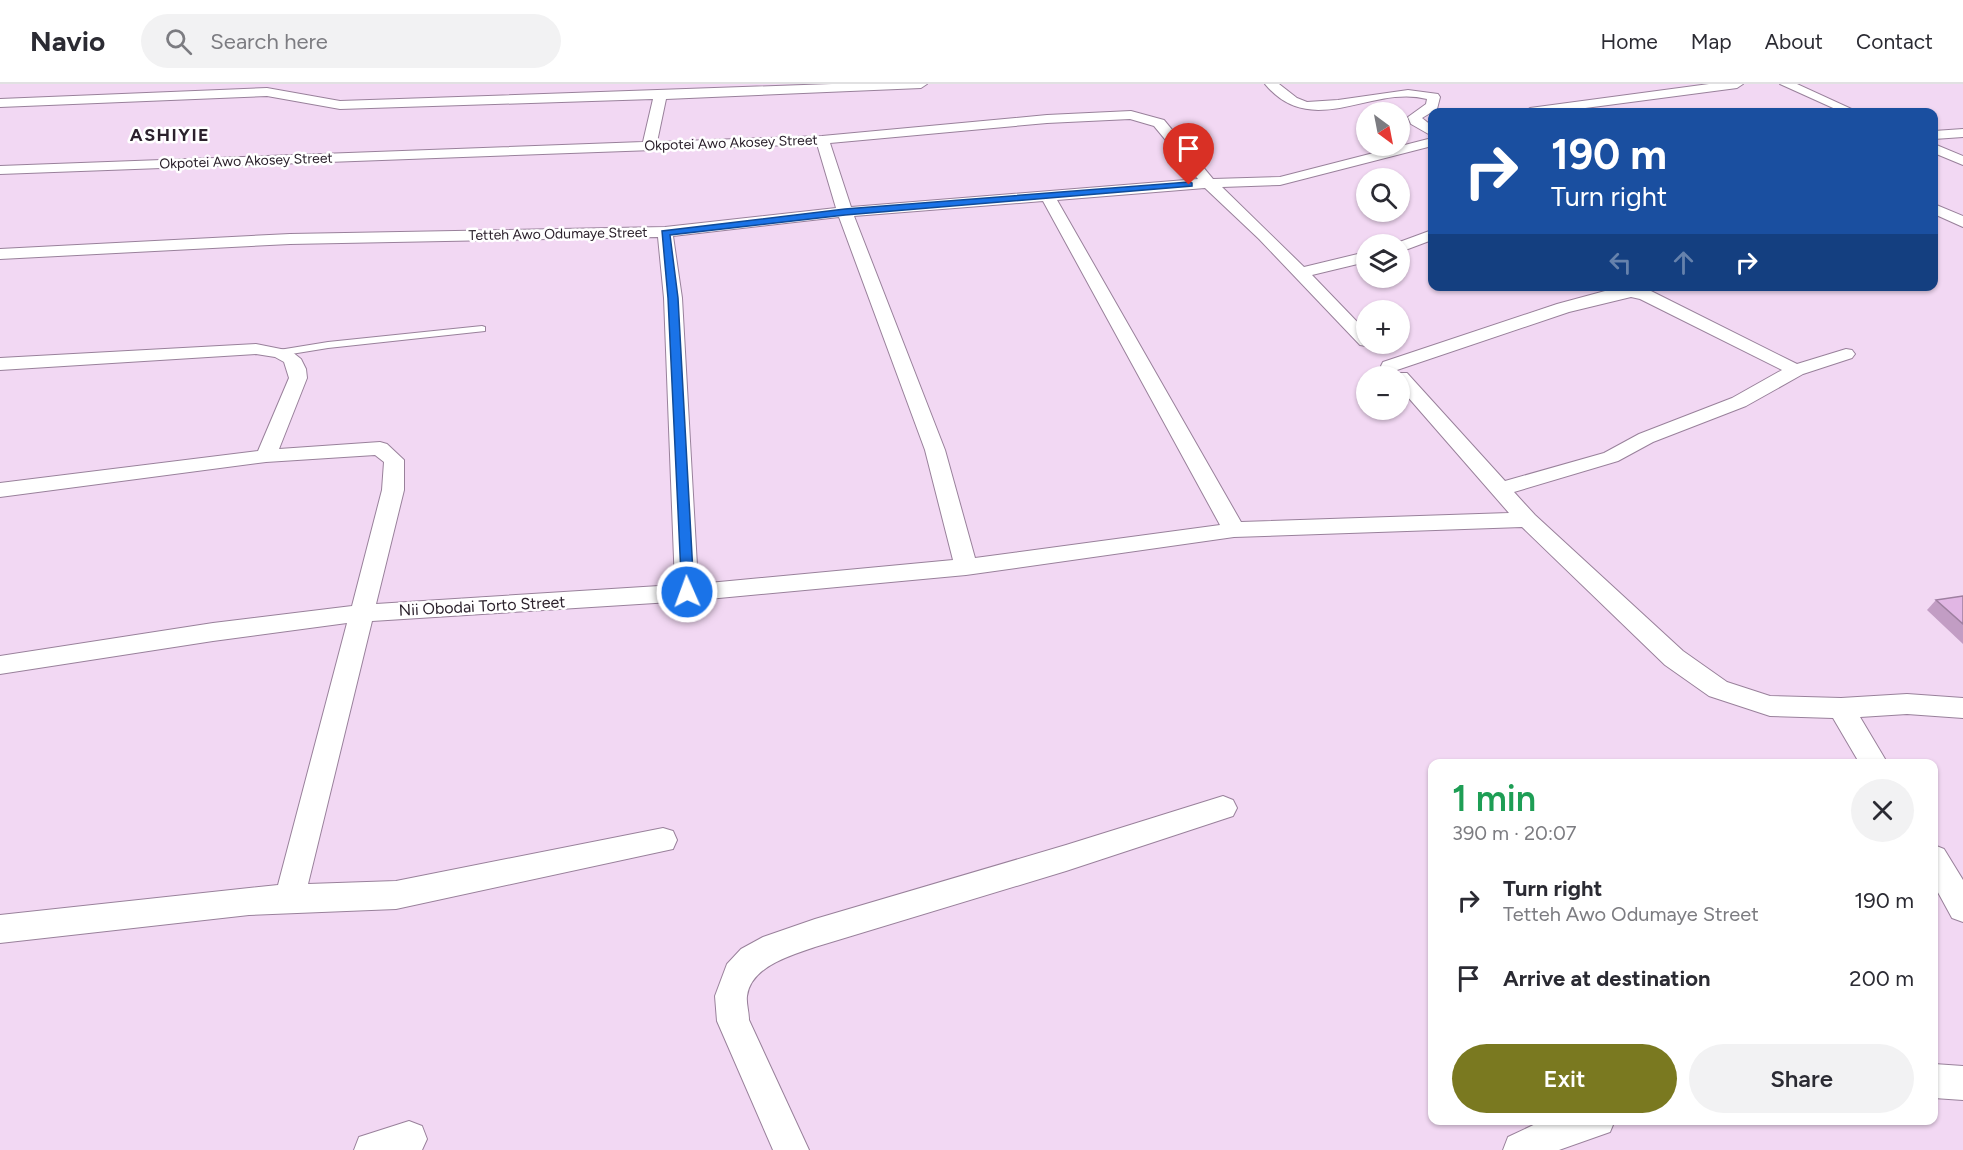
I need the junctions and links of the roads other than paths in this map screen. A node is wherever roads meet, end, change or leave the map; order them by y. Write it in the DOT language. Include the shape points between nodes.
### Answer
graph roads {
  1 [pos="95,84"];
  2 [pos="178,84"];
  3 [pos="921,84"];
  4 [pos="1271,84"];
  5 [pos="1737,84"];
  6 [pos="1786,84"];
  7 [pos="767,88"];
  8 [pos="285,89"];
  9 [pos="166,94"];
  10 [pos="660,95"];
  11 [pos="77,98"];
  12 [pos="0,103"];
  13 [pos="1429,108"];
  14 [pos="1560,108"];
  15 [pos="1843,108"];
  16 [pos="1428,109"];
  17 [pos="1428,129"];
  18 [pos="1963,133"];
  19 [pos="1938,135"];
  20 [pos="822,140"];
  21 [pos="1428,143"];
  22 [pos="649,147"];
  23 [pos="1938,150"];
  24 [pos="1963,161"];
  25 [pos="0,171"];
  26 [pos="1209,183"];
  27 [pos="1048,196"];
  28 [pos="1938,211"];
  29 [pos="845,212"];
  30 [pos="1963,222"];
  31 [pos="665,232"];
  32 [pos="1428,236"];
  33 [pos="1410,243"];
  34 [pos="0,254"];
  35 [pos="1356,260"];
  36 [pos="1302,273"];
  37 [pos="482,329"];
  38 [pos="1356,329"];
  39 [pos="279,353"];
  40 [pos="1379,354"];
  41 [pos="1846,354"];
  42 [pos="0,364"];
  43 [pos="1390,366"];
  44 [pos="1410,368"];
  45 [pos="1796,370"];
  46 [pos="1410,389"];
  47 [pos="266,456"];
  48 [pos="0,489"];
  49 [pos="1499,490"];
  50 [pos="1527,520"];
  51 [pos="1234,530"];
  52 [pos="966,567"];
  53 [pos="687,592"];
  54 [pos="362,613"];
  55 [pos="0,665"];
  56 [pos="1841,708"];
  57 [pos="1963,708"];
  58 [pos="1872,759"];
  59 [pos="1224,808"];
  60 [pos="663,840"];
  61 [pos="1938,865"];
  62 [pos="290,898"];
  63 [pos="1963,908"];
  64 [pos="0,929"];
  65 [pos="1938,1081"];
  66 [pos="1963,1083"];
  67 [pos="1582,1125"];
  68 [pos="409,1139"];
  69 [pos="372,1150"];
  70 [pos="791,1150"];
  71 [pos="1521,1150"];
  1 -- 11 [label="street"];
  2 -- 9 [label="street"];
  3 -- 7 [label="street"];
  4 -- 13 [label="street" via="1306,106 1417,87 1434,97"];
  5 -- 14 [label="street"];
  6 -- 15 [label="street"];
  7 -- 10 [label="street"];
  8 -- 9 [label="street"];
  8 -- 10 [label="street" via="340,105 400,98"];
  9 -- 11 [label="street"];
  10 -- 22 [label="street"];
  11 -- 12 [label="street"];
  16 -- 17 [label="street" via="1416,121"];
  18 -- 19 [label="street"];
  20 -- 22 [label="street, Okpotei Awo Akosey Street"];
  20 -- 26 [label="street, Okpotei Awo Akosey Street" via="1131,114 1160,123"];
  20 -- 29 [label="street"];
  21 -- 26 [label="street, Tetteh Awo Odumaye Street" via="1280,181"];
  22 -- 25 [label="street, Okpotei Awo Akosey Street"];
  23 -- 24 [label="street"];
  26 -- 27 [label="street, Tetteh Awo Odumaye Street"];
  26 -- 36 [label="street, Okpotei Awo Akosey Street"];
  27 -- 29 [label="street, Tetteh Awo Odumaye Street"];
  27 -- 51 [label="street"];
  28 -- 30 [label="street"];
  29 -- 31 [label="street, Tetteh Awo Odumaye Street"];
  29 -- 52 [label="street" via="935,450"];
  31 -- 34 [label="street, Tetteh Awo Odumaye Street" via="290,239"];
  31 -- 53 [label="street" via="673,298"];
  32 -- 33 [label="street"];
  35 -- 36 [label="street"];
  36 -- 38 [label="street, Okpotei Awo Akosey Street"];
  37 -- 39 [label="lane"];
  39 -- 42 [label="street" via="256,349"];
  39 -- 47 [label="street" via="294,359 298,378"];
  40 -- 43 [label="street, Okpotei Awo Akosey Street"];
  41 -- 45 [label="street"];
  44 -- 45 [label="street" via="1563,308 1631,292 1645,294"];
  45 -- 49 [label="street" via="1739,402 1646,438 1611,457"];
  46 -- 49 [label="street, Okpotei Awo Akosey Street"];
  47 -- 48 [label="street"];
  47 -- 54 [label="street" via="380,448 394,460 393,490"];
  49 -- 50 [label="street, Okpotei Awo Akosey Street"];
  50 -- 51 [label="street, Nii Obodai Torto Street"];
  50 -- 56 [label="street, Okpotei Awo Akosey Street" via="1674,658 1718,689 1770,706"];
  51 -- 52 [label="street, Nii Obodai Torto Street"];
  52 -- 53 [label="street, Nii Obodai Torto Street"];
  53 -- 54 [label="street, Nii Obodai Torto Street"];
  54 -- 55 [label="street, Nii Obodai Torto Street"];
  54 -- 62 [label="street"];
  56 -- 57 [label="street, Okpotei Awo Akosey Street" via="1907,704"];
  56 -- 58 [label="street"];
  59 -- 70 [label="street" via="814,933 774,947 752,960 738,975 732,996 733,1021"];
  60 -- 62 [label="street" via="396,895"];
  61 -- 63 [label="street"];
  62 -- 64 [label="street"];
  65 -- 66 [label="street"];
  67 -- 71 [label="street"];
  68 -- 69 [label="street"];
}
